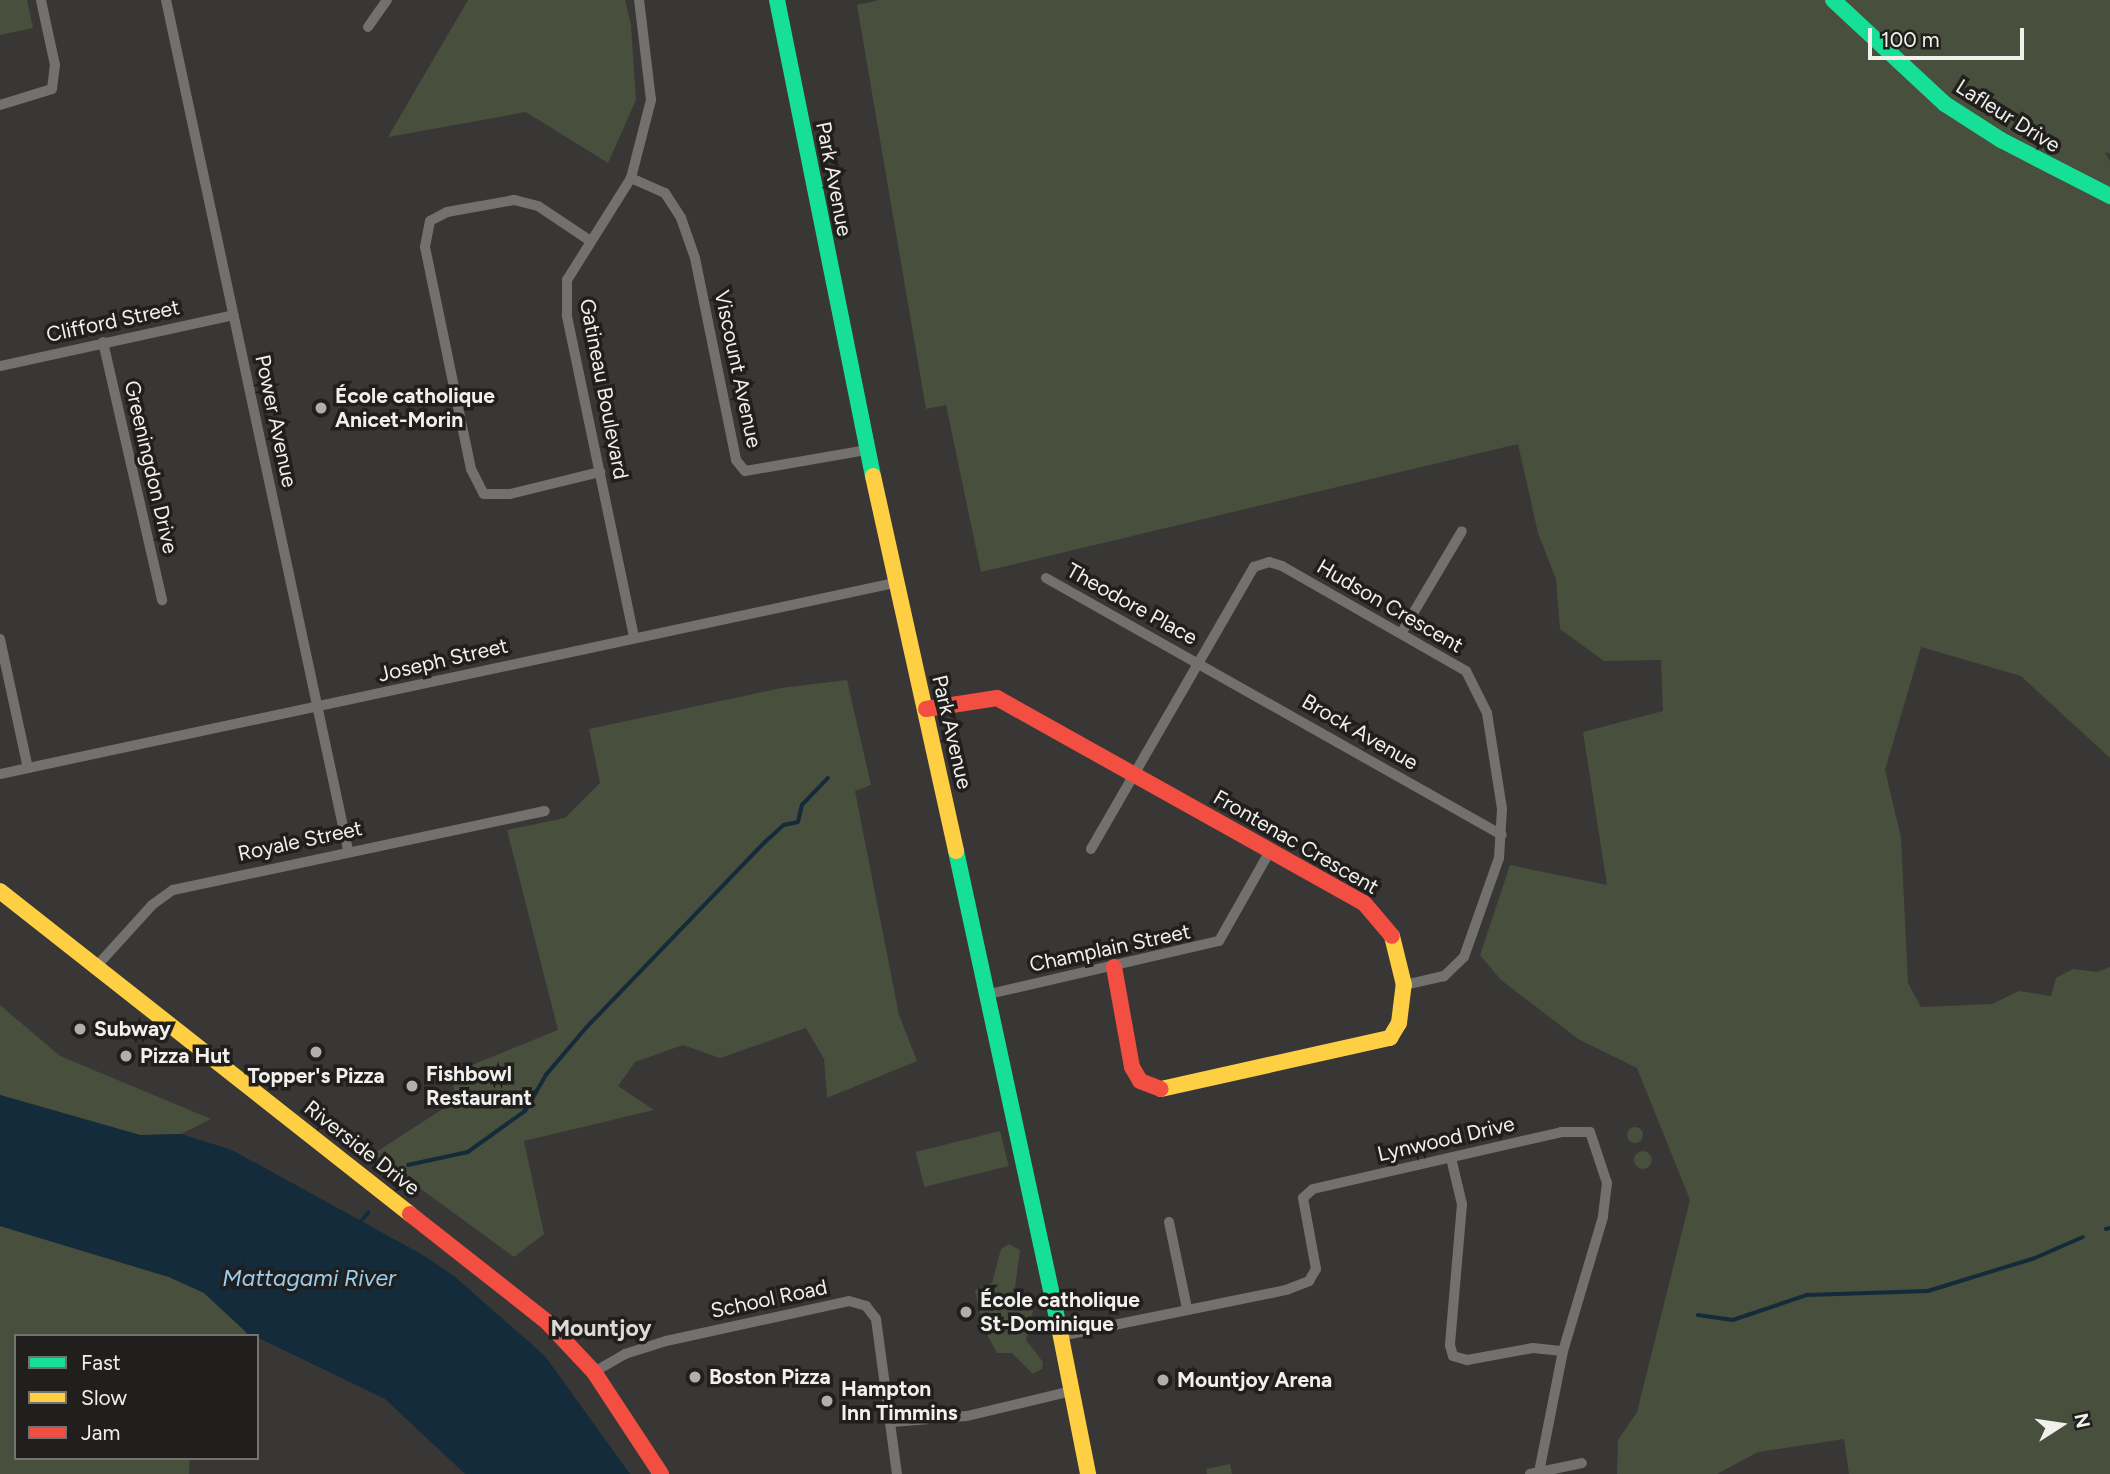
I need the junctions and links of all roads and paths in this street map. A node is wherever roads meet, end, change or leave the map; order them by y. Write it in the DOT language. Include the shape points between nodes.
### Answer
graph roads {
  1 [pos="41,0"];
  2 [pos="166,0"];
  3 [pos="387,0"];
  4 [pos="639,0"];
  5 [pos="777,0"];
  6 [pos="1833,0"];
  7 [pos="368,27"];
  8 [pos="0,105"];
  9 [pos="631,178"];
  10 [pos="2110,196"];
  11 [pos="589,240"];
  12 [pos="234,315"];
  13 [pos="103,342"];
  14 [pos="0,366"];
  15 [pos="867,450"];
  16 [pos="600,472"];
  17 [pos="1462,531"];
  18 [pos="1046,578"];
  19 [pos="895,583"];
  20 [pos="162,600"];
  21 [pos="1402,632"];
  22 [pos="634,637"];
  23 [pos="0,639"];
  24 [pos="1200,663"];
  25 [pos="317,708"];
  26 [pos="926,709"];
  27 [pos="28,768"];
  28 [pos="1136,773"];
  29 [pos="0,774"];
  30 [pos="545,811"];
  31 [pos="1502,835"];
  32 [pos="1091,849"];
  33 [pos="348,850"];
  34 [pos="1270,852"];
  35 [pos="0,891"];
  36 [pos="1114,967"];
  37 [pos="94,969"];
  38 [pos="1404,985"];
  39 [pos="989,994"];
  40 [pos="1451,1158"];
  41 [pos="1170,1222"];
  42 [pos="1187,1308"];
  43 [pos="1060,1336"];
  44 [pos="1563,1351"];
  45 [pos="594,1372"];
  46 [pos="1072,1391"];
  47 [pos="892,1422"];
  48 [pos="1582,1463"];
  49 [pos="1535,1473"];
  50 [pos="661,1474"];
  51 [pos="897,1474"];
  52 [pos="1088,1474"];
  1 -- 8 [label="street" via="55,65 52,89"];
  2 -- 12 [label="street, Power Avenue"];
  3 -- 7 [label="street"];
  4 -- 9 [label="street, Gatineau Boulevard" via="651,100"];
  5 -- 15 [label="street, Park Avenue"];
  6 -- 10 [label="street, Lafleur Drive" via="1945,104 2001,141"];
  9 -- 11 [label="street, Gatineau Boulevard"];
  9 -- 15 [label="street, Viscount Avenue" via="665,193 681,218 695,258 736,460 746,471"];
  11 -- 16 [label="street, Gatineau Boulevard" via="567,279 567,315"];
  11 -- 16 [label="street" via="538,206 514,200 447,212 430,221 425,247 471,469 484,494 510,494"];
  12 -- 13 [label="street, Clifford Street"];
  12 -- 25 [label="street, Power Avenue"];
  13 -- 14 [label="street, Clifford Street"];
  13 -- 20 [label="street, Greeningdon Drive"];
  15 -- 19 [label="street, Park Avenue"];
  16 -- 22 [label="street, Gatineau Boulevard"];
  17 -- 21 [label="street"];
  18 -- 24 [label="street, Theodore Place"];
  19 -- 22 [label="street, Joseph Street"];
  19 -- 26 [label="street, Park Avenue"];
  21 -- 24 [label="street, Hudson Crescent" via="1269,562 1254,567"];
  21 -- 31 [label="street, Hudson Crescent" via="1465,671 1476,685 1487,713 1499,781"];
  22 -- 25 [label="street, Joseph Street"];
  23 -- 27 [label="street"];
  24 -- 28 [label="street, Hudson Crescent"];
  24 -- 31 [label="street, Brock Avenue"];
  25 -- 27 [label="street, Joseph Street"];
  25 -- 33 [label="street, Power Avenue"];
  26 -- 28 [label="street, Frontenac Crescent" via="997,698"];
  26 -- 39 [label="street, Park Avenue"];
  27 -- 29 [label="street, Joseph Street"];
  28 -- 32 [label="street, Hudson Crescent"];
  28 -- 34 [label="street, Frontenac Crescent"];
  30 -- 33 [label="street, Royale Street"];
  31 -- 38 [label="street, Hudson Crescent" via="1499,858 1464,957 1444,975"];
  33 -- 37 [label="street, Royale Street" via="173,890 152,905"];
  34 -- 36 [label="street, Champlain Street" via="1219,941"];
  34 -- 38 [label="street, Frontenac Crescent" via="1380,915 1391,933"];
  35 -- 37 [label="street, Riverside Drive"];
  36 -- 38 [label="street, Frontenac Crescent" via="1132,1067 1140,1081 1160,1088 1390,1038 1399,1023"];
  36 -- 39 [label="street, Champlain Street"];
  37 -- 45 [label="street, Riverside Drive" via="498,1282 547,1322"];
  39 -- 43 [label="street, Park Avenue"];
  40 -- 42 [label="street, Lynwood Drive" via="1313,1189 1303,1198 1316,1269 1309,1280 1286,1290"];
  40 -- 44 [label="street" via="1462,1204 1450,1345 1453,1356 1467,1360 1533,1348"];
  40 -- 44 [label="street, Lynwood Drive" via="1561,1132 1590,1132 1597,1140 1606,1183 1603,1217"];
  41 -- 42 [label="street"];
  42 -- 43 [label="street, Lynwood Drive"];
  43 -- 46 [label="street, Park Avenue"];
  44 -- 49 [label="street, Lynwood Drive"];
  45 -- 47 [label="street, School Road" via="625,1354 666,1341 849,1301 866,1306 876,1319"];
  45 -- 50 [label="street, Riverside Drive"];
  46 -- 47 [label="street" via="967,1416"];
  46 -- 52 [label="street, Park Avenue"];
  47 -- 51 [label="street, School Road"];
  48 -- 49 [label="street"];
}
